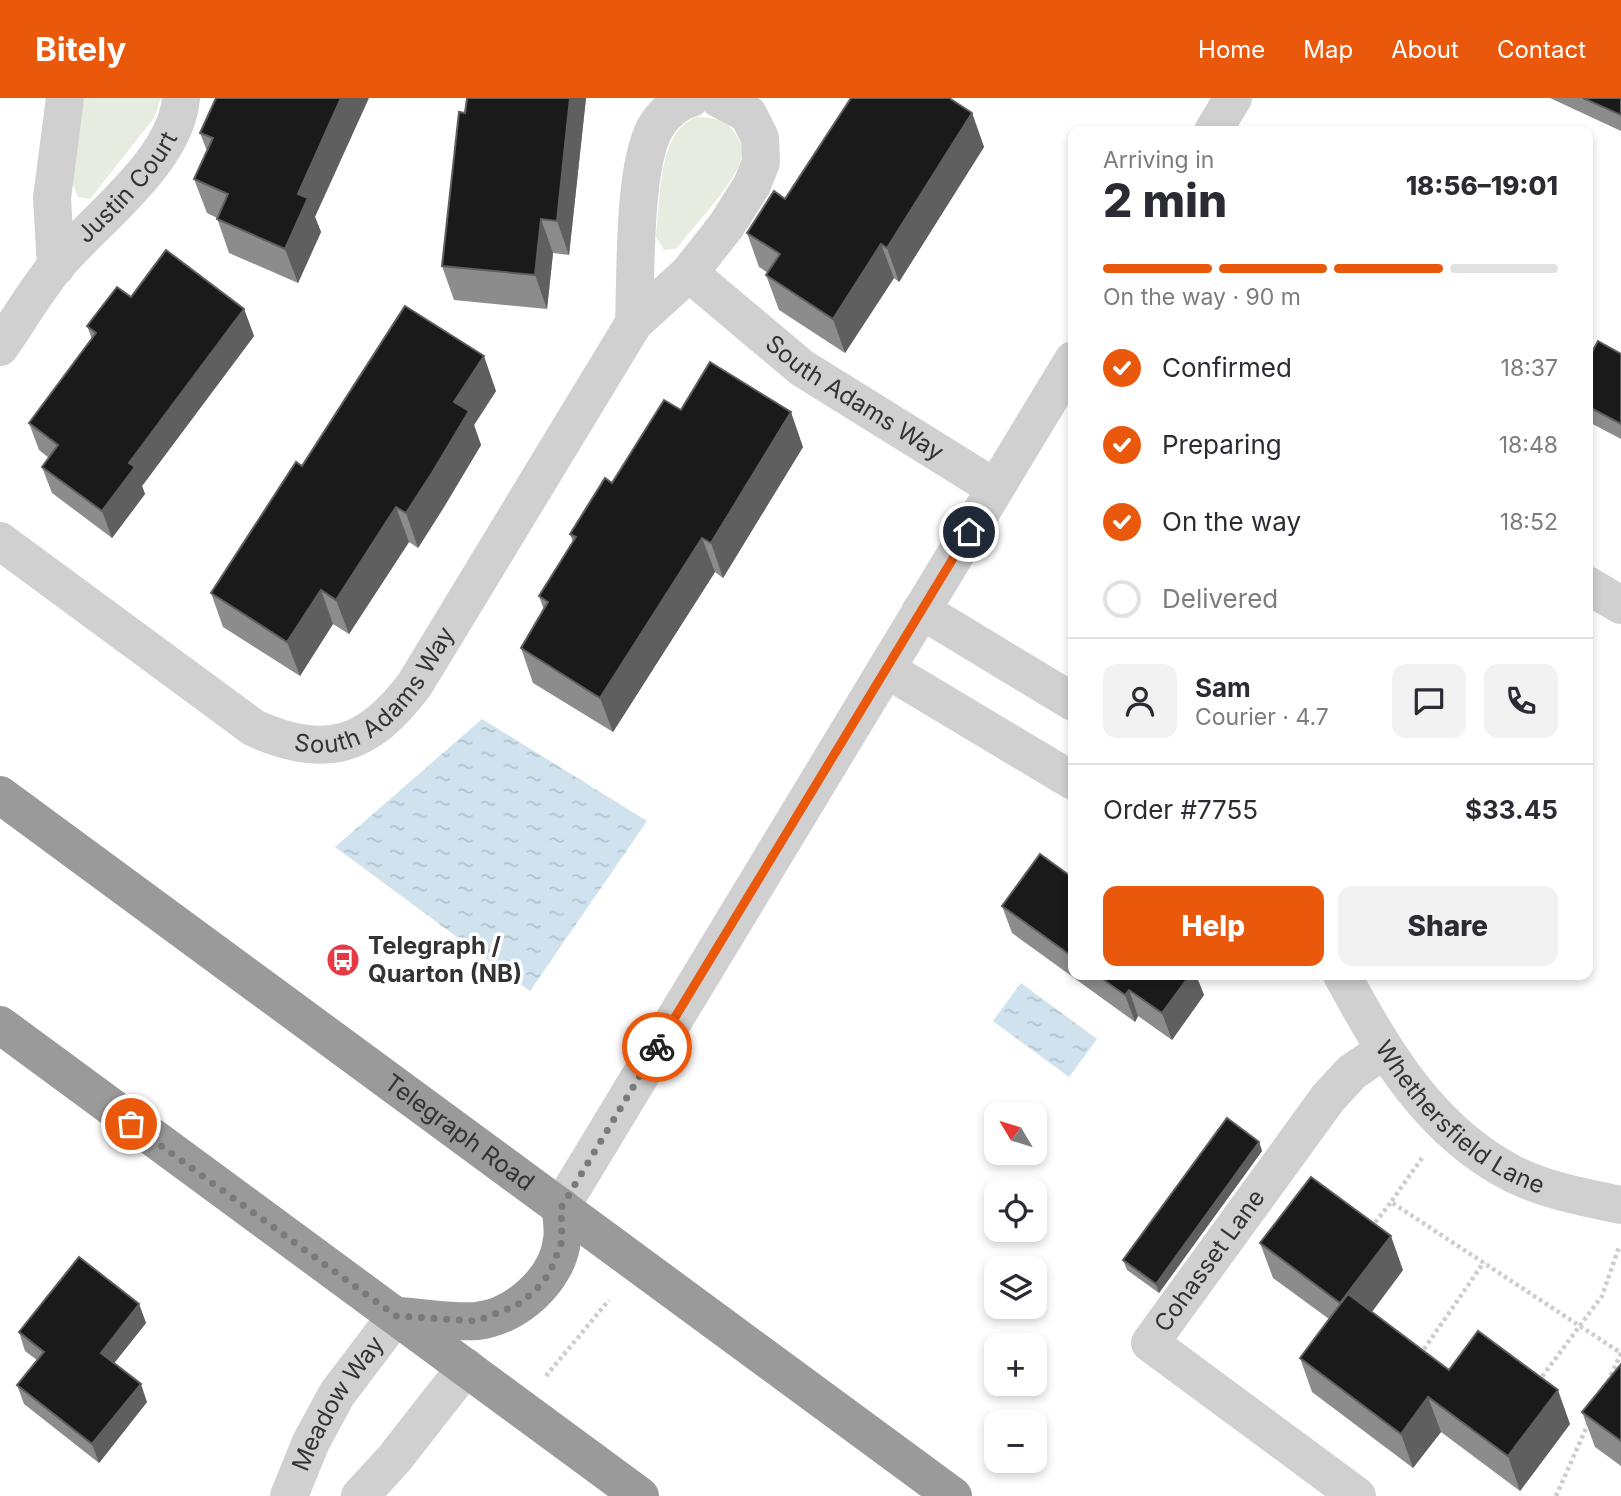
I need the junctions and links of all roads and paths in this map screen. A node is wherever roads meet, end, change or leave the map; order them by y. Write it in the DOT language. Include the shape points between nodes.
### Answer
graph roads {
  1 [pos="65,98"];
  2 [pos="181,98"];
  3 [pos="691,98"];
  4 [pos="718,98"];
  5 [pos="1233,98"];
  6 [pos="1216,126"];
  7 [pos="56,267"];
  8 [pos="689,273"];
  9 [pos="634,323"];
  10 [pos="0,347"];
  11 [pos="1068,367"];
  12 [pos="995,488"];
  13 [pos="0,541"];
  14 [pos="1593,589"];
  15 [pos="1621,605"];
  16 [pos="921,610"];
  17 [pos="887,669"];
  18 [pos="1068,699"];
  19 [pos="1068,778"];
  20 [pos="0,795"];
  21 [pos="1345,980"];
  22 [pos="0,1025"];
  23 [pos="1383,1051"];
  24 [pos="1424,1154"];
  25 [pos="1391,1202"];
  26 [pos="1621,1205"];
  27 [pos="561,1208"];
  28 [pos="1369,1230"];
  29 [pos="1621,1238"];
  30 [pos="1483,1262"];
  31 [pos="609,1300"];
  32 [pos="396,1316"];
  33 [pos="1581,1326"];
  34 [pos="1621,1353"];
  35 [pos="1419,1356"];
  36 [pos="466,1367"];
  37 [pos="540,1382"];
  38 [pos="1537,1384"];
  39 [pos="1604,1389"];
  40 [pos="1594,1412"];
  41 [pos="289,1496"];
  42 [pos="360,1496"];
  43 [pos="640,1496"];
  44 [pos="953,1496"];
  45 [pos="1357,1496"];
  46 [pos="1556,1496"];
  1 -- 7 [label="street, Justin Court" via="52,198"];
  2 -- 7 [label="street, Justin Court" via="177,120 153,160 109,215"];
  3 -- 9 [label="street, South Adams Way" via="678,102 655,128 645,163"];
  4 -- 8 [label="street, South Adams Way" via="748,114 760,138 761,162 726,226"];
  5 -- 6 [label="street"];
  7 -- 10 [label="street, Justin Court"];
  8 -- 9 [label="street, South Adams Way"];
  8 -- 12 [label="street, South Adams Way" via="802,368"];
  9 -- 13 [label="street, South Adams Way" via="415,684 394,712 359,738 326,746 287,743 254,728"];
  11 -- 12 [label="street"];
  12 -- 16 [label="street"];
  14 -- 15 [label="street"];
  16 -- 17 [label="street"];
  16 -- 18 [label="street"];
  17 -- 19 [label="street"];
  17 -- 27 [label="street"];
  20 -- 27 [label="highway, Telegraph Road"];
  21 -- 23 [label="street, Whethersfield Lane"];
  22 -- 32 [label="highway"];
  23 -- 26 [label="street, Whethersfield Lane" via="1433,1114 1471,1148 1514,1175 1566,1194"];
  23 -- 45 [label="street, Cohasset Lane" via="1352,1072 1328,1098 1150,1343"];
  24 -- 25 [label="path"];
  25 -- 28 [label="path"];
  25 -- 30 [label="path"];
  27 -- 32 [label="highway" via="562,1241 550,1273 517,1305 477,1321"];
  27 -- 44 [label="highway, Telegraph Road"];
  29 -- 33 [label="path" via="1602,1296"];
  30 -- 33 [label="path"];
  30 -- 35 [label="path"];
  31 -- 37 [label="path"];
  32 -- 36 [label="highway"];
  32 -- 41 [label="street, Meadow Way" via="337,1394"];
  33 -- 34 [label="path"];
  33 -- 38 [label="path"];
  34 -- 39 [label="path"];
  36 -- 42 [label="street"];
  36 -- 43 [label="highway"];
  40 -- 46 [label="path"];
}
